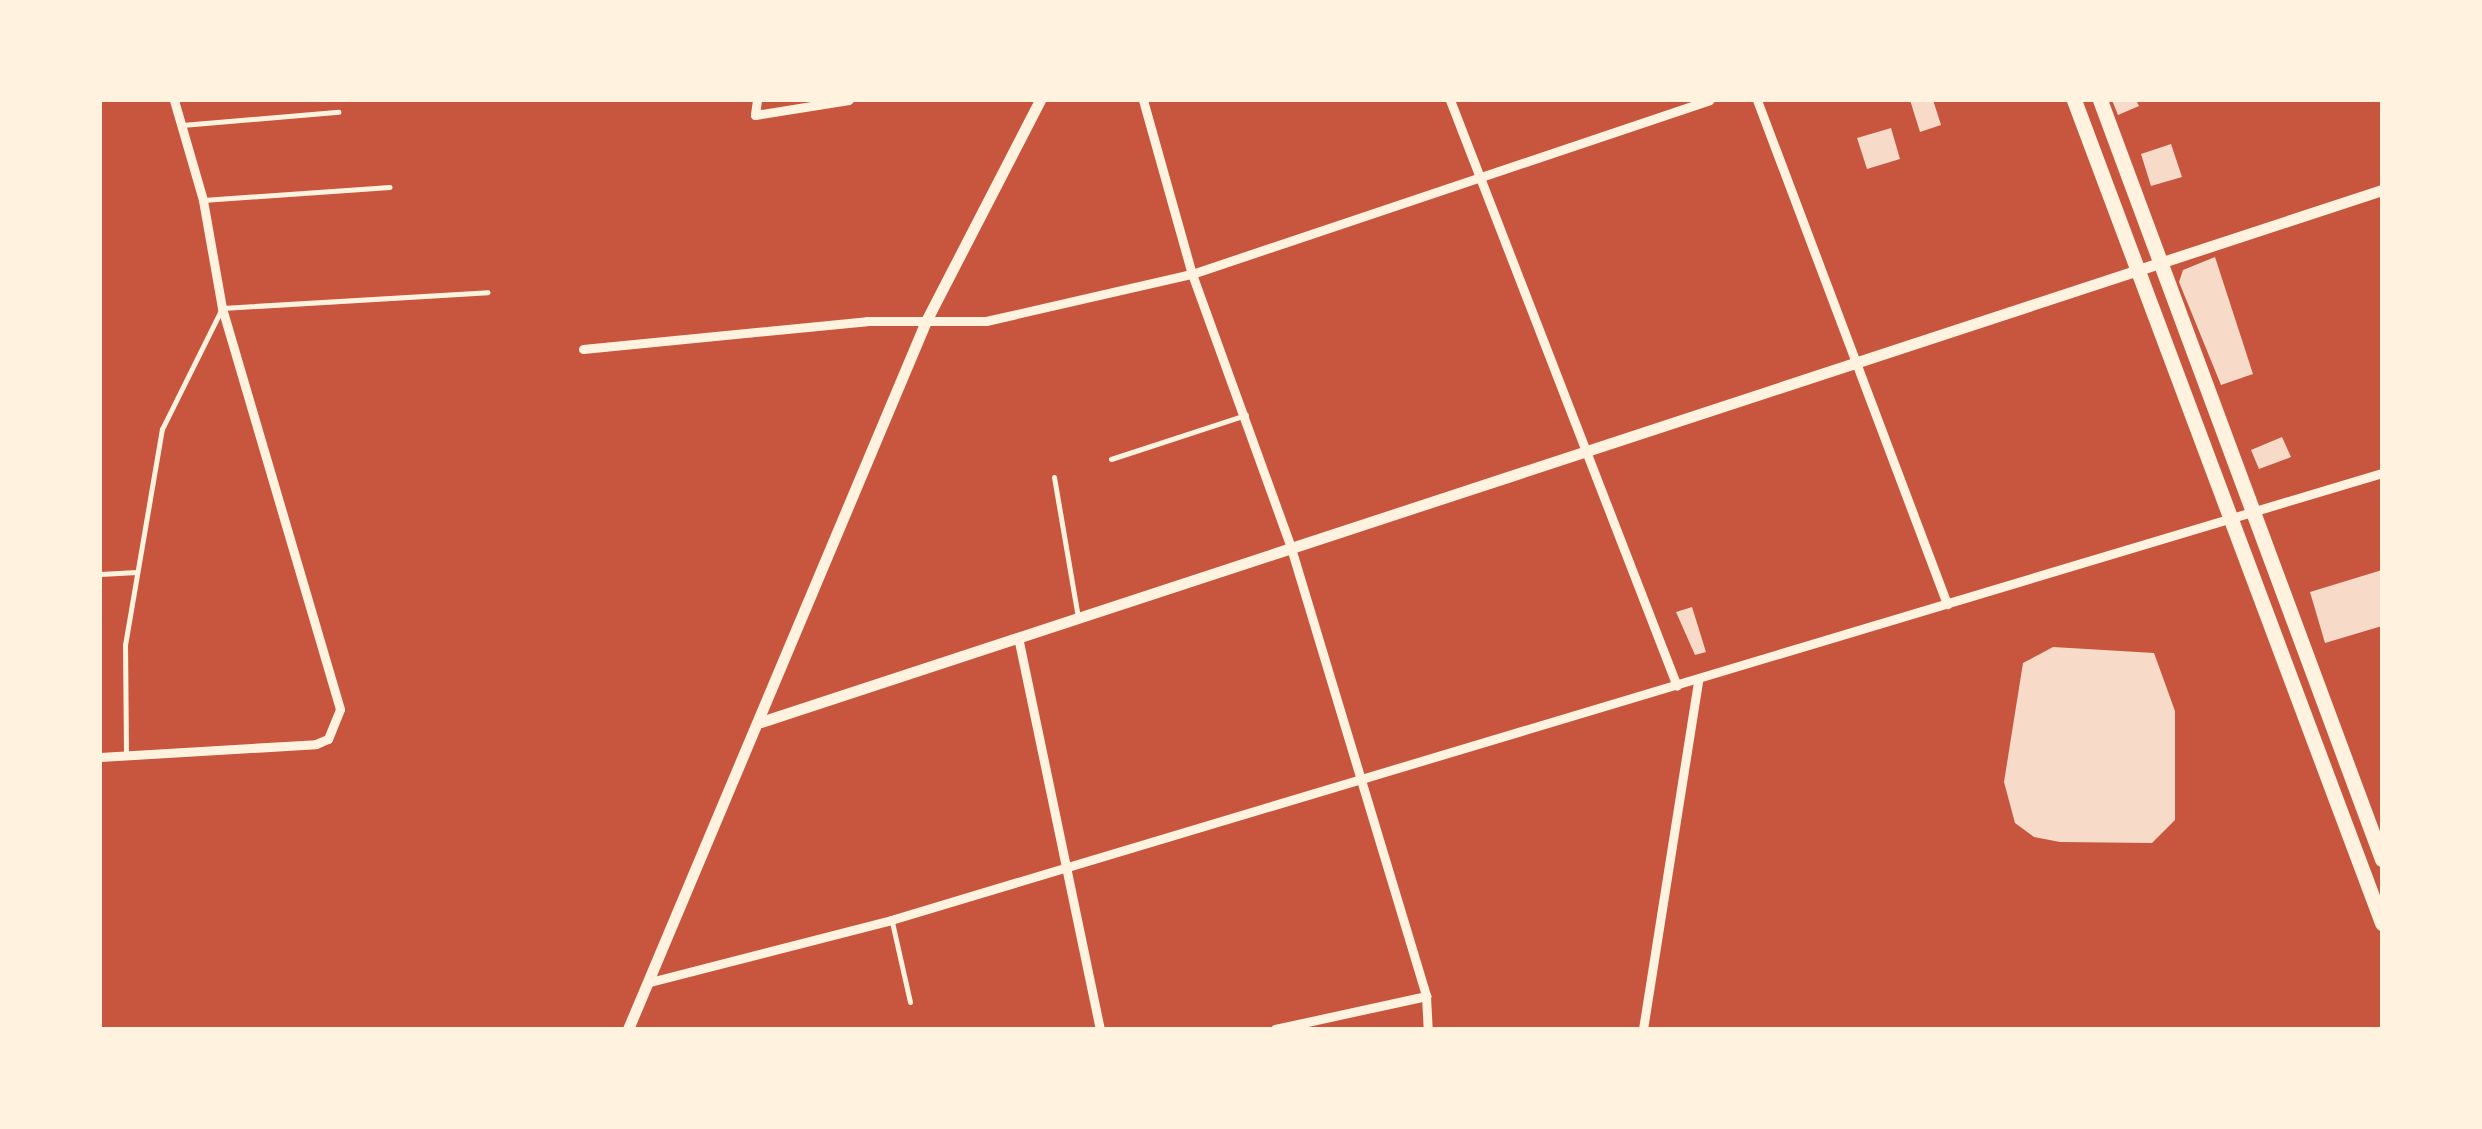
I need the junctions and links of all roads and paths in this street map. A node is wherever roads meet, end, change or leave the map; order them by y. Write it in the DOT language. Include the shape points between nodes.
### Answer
graph roads {
  1 [pos="174,100"];
  2 [pos="757,100"];
  3 [pos="850,100"];
  4 [pos="1040,100"];
  5 [pos="1143,100"];
  6 [pos="1450,100"];
  7 [pos="1710,100"];
  8 [pos="1756,100"];
  9 [pos="2074,100"];
  10 [pos="2100,100"];
  11 [pos="338,112"];
  12 [pos="182,126"];
  13 [pos="1478,176"];
  14 [pos="390,187"];
  15 [pos="2382,190"];
  16 [pos="203,200"];
  17 [pos="2160,263"];
  18 [pos="2138,270"];
  19 [pos="1192,274"];
  20 [pos="488,292"];
  21 [pos="222,308"];
  22 [pos="926,321"];
  23 [pos="583,350"];
  24 [pos="1852,363"];
  25 [pos="1246,415"];
  26 [pos="1585,452"];
  27 [pos="1111,459"];
  28 [pos="2382,474"];
  29 [pos="1054,477"];
  30 [pos="2253,513"];
  31 [pos="2230,520"];
  32 [pos="1290,548"];
  33 [pos="137,572"];
  34 [pos="100,574"];
  35 [pos="1948,604"];
  36 [pos="1078,618"];
  37 [pos="1018,637"];
  38 [pos="1698,680"];
  39 [pos="1678,686"];
  40 [pos="760,722"];
  41 [pos="2339,746"];
  42 [pos="2316,752"];
  43 [pos="100,757"];
  44 [pos="126,757"];
  45 [pos="1360,780"];
  46 [pos="2382,859"];
  47 [pos="1069,867"];
  48 [pos="2378,902"];
  49 [pos="891,920"];
  50 [pos="2382,923"];
  51 [pos="650,982"];
  52 [pos="1426,996"];
  53 [pos="910,1002"];
  54 [pos="628,1029"];
  55 [pos="1100,1029"];
  56 [pos="1276,1029"];
  57 [pos="1428,1029"];
  58 [pos="1643,1029"];
  1 -- 12 [label="street"];
  2 -- 3 [label="street" via="755,115"];
  4 -- 22 [label="street"];
  5 -- 19 [label="street"];
  6 -- 13 [label="street"];
  7 -- 13 [label="street"];
  8 -- 24 [label="street"];
  9 -- 18 [label="highway"];
  10 -- 17 [label="highway"];
  11 -- 12 [label="lane"];
  12 -- 16 [label="street"];
  13 -- 19 [label="street"];
  13 -- 26 [label="street"];
  14 -- 16 [label="lane"];
  15 -- 17 [label="street"];
  16 -- 21 [label="street"];
  17 -- 18 [label="street"];
  17 -- 30 [label="highway"];
  18 -- 24 [label="street"];
  18 -- 31 [label="highway"];
  19 -- 22 [label="street" via="986,321"];
  19 -- 25 [label="street"];
  20 -- 21 [label="lane"];
  21 -- 33 [label="lane" via="162,429"];
  21 -- 44 [label="street" via="338,692 336,726 316,744"];
  22 -- 23 [label="street"];
  22 -- 40 [label="street"];
  24 -- 26 [label="street"];
  24 -- 35 [label="street"];
  25 -- 27 [label="lane"];
  25 -- 32 [label="street"];
  26 -- 32 [label="street"];
  26 -- 39 [label="street"];
  28 -- 30 [label="street"];
  29 -- 36 [label="lane"];
  30 -- 31 [label="street"];
  30 -- 41 [label="highway"];
  31 -- 35 [label="street"];
  31 -- 42 [label="highway"];
  32 -- 36 [label="street"];
  32 -- 45 [label="street"];
  33 -- 34 [label="lane"];
  33 -- 44 [label="lane" via="124,644"];
  35 -- 38 [label="street"];
  36 -- 37 [label="street"];
  37 -- 40 [label="street"];
  37 -- 47 [label="street"];
  38 -- 39 [label="street"];
  38 -- 58 [label="street"];
  39 -- 45 [label="street"];
  40 -- 51 [label="street"];
  41 -- 42 [label="highway"];
  41 -- 46 [label="highway"];
  42 -- 48 [label="highway"];
  43 -- 44 [label="street"];
  45 -- 47 [label="street"];
  45 -- 52 [label="street"];
  47 -- 49 [label="street"];
  47 -- 55 [label="street"];
  48 -- 50 [label="highway"];
  49 -- 51 [label="street"];
  49 -- 53 [label="lane"];
  51 -- 54 [label="street"];
  52 -- 56 [label="street"];
  52 -- 57 [label="street"];
}
